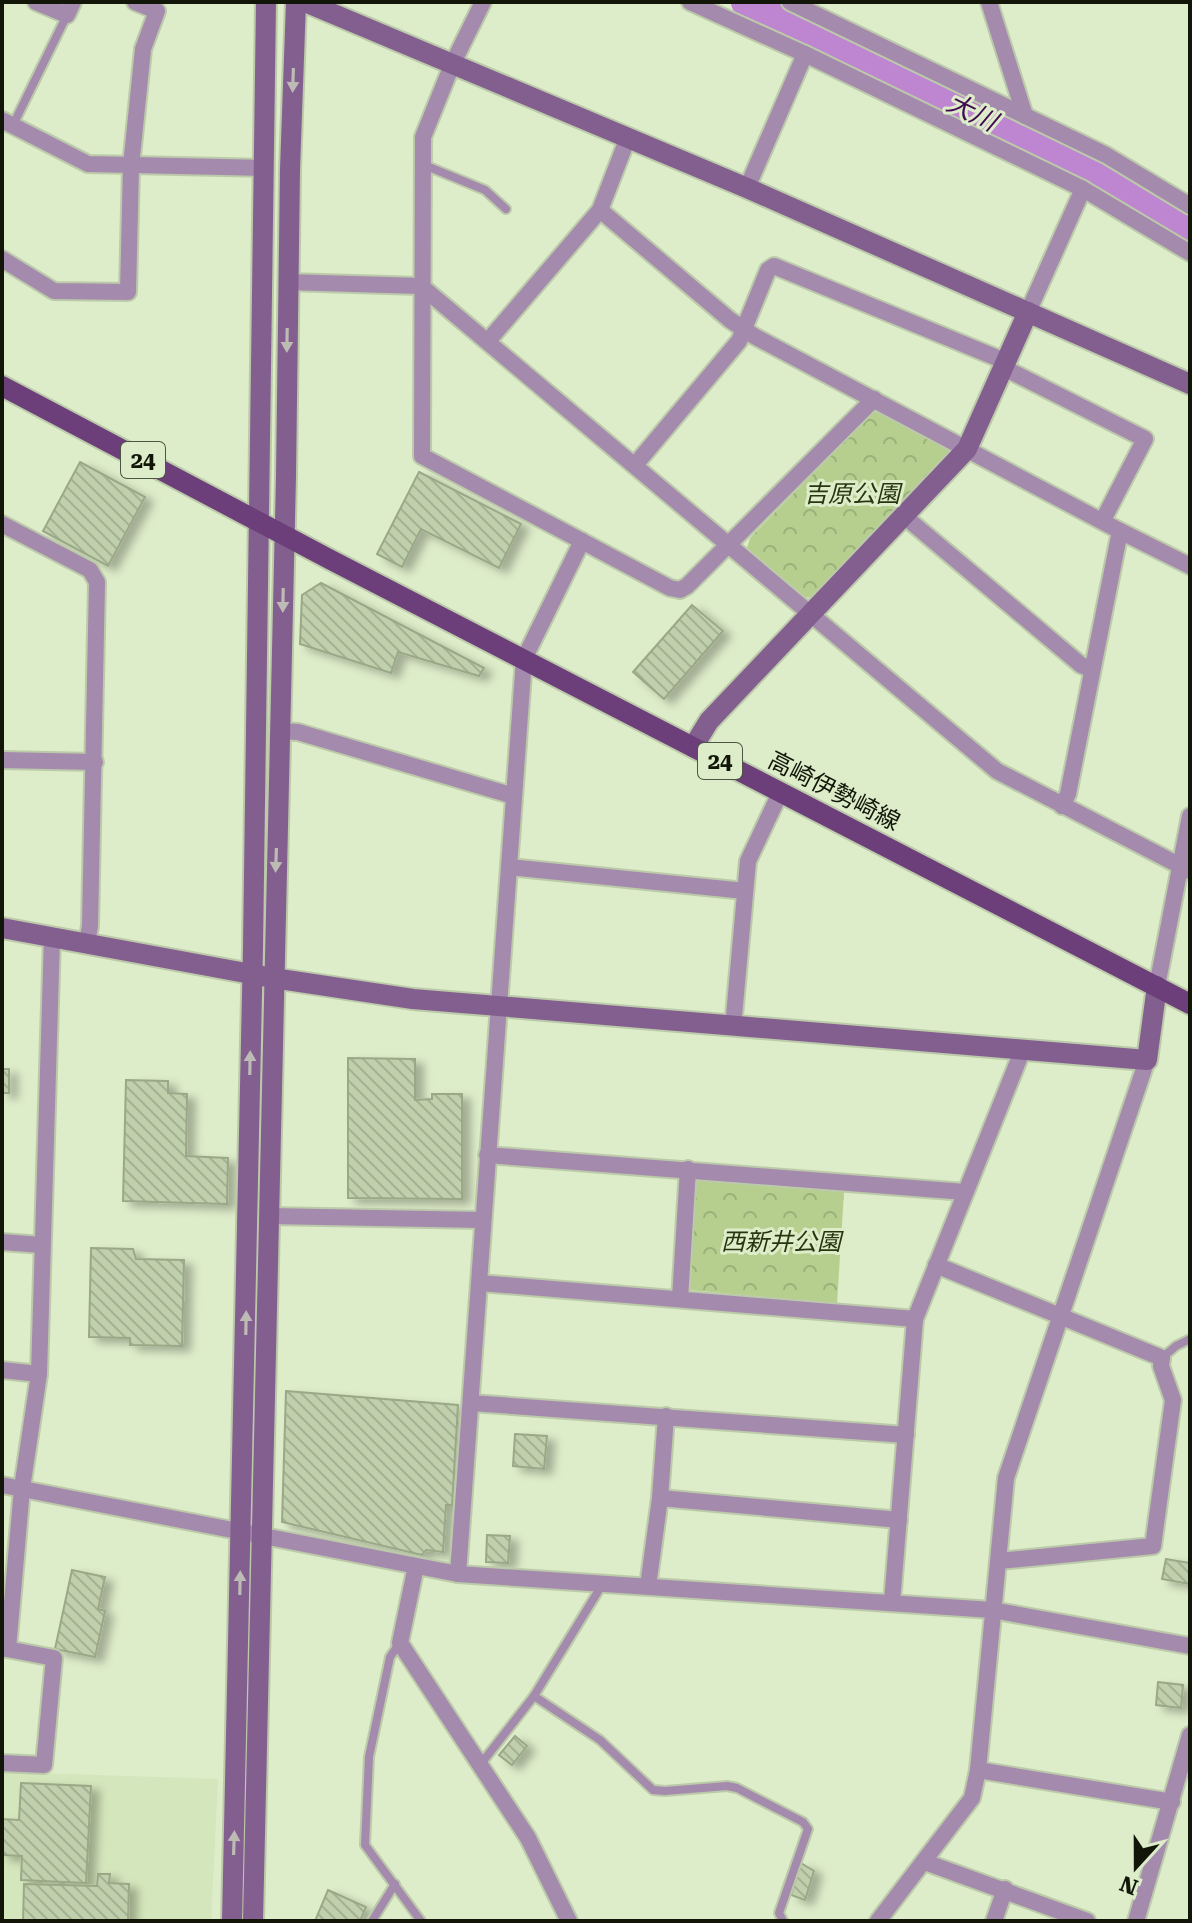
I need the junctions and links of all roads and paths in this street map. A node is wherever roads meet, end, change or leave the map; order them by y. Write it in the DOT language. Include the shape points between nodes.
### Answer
graph roads {
  1 [pos="36,2"];
  2 [pos="135,2"];
  3 [pos="266,2"];
  4 [pos="296,2"];
  5 [pos="305,2"];
  6 [pos="483,2"];
  7 [pos="690,2"];
  8 [pos="790,2"];
  9 [pos="989,2"];
  10 [pos="809,6"];
  11 [pos="70,9"];
  12 [pos="805,54"];
  13 [pos="452,65"];
  14 [pos="1025,116"];
  15 [pos="7,123"];
  16 [pos="627,140"];
  17 [pos="131,166"];
  18 [pos="422,166"];
  19 [pos="264,168"];
  20 [pos="747,188"];
  21 [pos="1083,189"];
  22 [pos="1190,206"];
  23 [pos="506,209"];
  24 [pos="600,210"];
  25 [pos="1190,253"];
  26 [pos="2,259"];
  27 [pos="287,282"];
  28 [pos="421,286"];
  29 [pos="1028,312"];
  30 [pos="743,329"];
  31 [pos="488,341"];
  32 [pos="1006,365"];
  33 [pos="1190,384"];
  34 [pos="2,386"];
  35 [pos="874,399"];
  36 [pos="967,449"];
  37 [pos="635,465"];
  38 [pos="904,516"];
  39 [pos="1103,520"];
  40 [pos="258,521"];
  41 [pos="2,524"];
  42 [pos="1120,531"];
  43 [pos="284,535"];
  44 [pos="582,541"];
  45 [pos="727,544"];
  46 [pos="1190,566"];
  47 [pos="810,613"];
  48 [pos="524,659"];
  49 [pos="1091,669"];
  50 [pos="279,731"];
  51 [pos="693,747"];
  52 [pos="2,760"];
  53 [pos="95,762"];
  54 [pos="780,793"];
  55 [pos="514,796"];
  56 [pos="1062,806"];
  57 [pos="1190,816"];
  58 [pos="509,867"];
  59 [pos="1185,868"];
  60 [pos="745,891"];
  61 [pos="2,928"];
  62 [pos="52,937"];
  63 [pos="87,943"];
  64 [pos="252,974"];
  65 [pos="273,978"];
  66 [pos="1157,986"];
  67 [pos="1190,1004"];
  68 [pos="498,1007"];
  69 [pos="733,1027"];
  70 [pos="1023,1049"];
  71 [pos="1147,1060"];
  72 [pos="487,1155"];
  73 [pos="688,1169"];
  74 [pos="965,1192"];
  75 [pos="269,1216"];
  76 [pos="483,1220"];
  77 [pos="2,1242"];
  78 [pos="42,1245"];
  79 [pos="936,1265"];
  80 [pos="480,1283"];
  81 [pos="680,1299"];
  82 [pos="1062,1316"];
  83 [pos="915,1319"];
  84 [pos="1190,1339"];
  85 [pos="1162,1358"];
  86 [pos="2,1370"];
  87 [pos="39,1374"];
  88 [pos="472,1403"];
  89 [pos="666,1416"];
  90 [pos="906,1435"];
  91 [pos="2,1485"];
  92 [pos="22,1488"];
  93 [pos="660,1498"];
  94 [pos="899,1520"];
  95 [pos="241,1532"];
  96 [pos="263,1535"];
  97 [pos="999,1561"];
  98 [pos="416,1566"];
  99 [pos="458,1574"];
  100 [pos="602,1584"];
  101 [pos="648,1586"];
  102 [pos="892,1602"];
  103 [pos="992,1610"];
  104 [pos="400,1643"];
  105 [pos="1190,1646"];
  106 [pos="5,1648"];
  107 [pos="534,1696"];
  108 [pos="1190,1735"];
  109 [pos="2,1763"];
  110 [pos="480,1765"];
  111 [pos="978,1770"];
  112 [pos="1172,1802"];
  113 [pos="925,1862"];
  114 [pos="395,1884"];
  115 [pos="1005,1889"];
  116 [pos="232,1921"];
  117 [pos="253,1921"];
  118 [pos="372,1921"];
  119 [pos="421,1921"];
  120 [pos="569,1921"];
  121 [pos="783,1921"];
  122 [pos="878,1921"];
  123 [pos="994,1921"];
  124 [pos="1087,1921"];
  125 [pos="1136,1921"];
  1 -- 11 [label="street"];
  2 -- 17 [label="street" via="157,11 143,49"];
  3 -- 19 [label="street"];
  4 -- 27 [label="street, one-way"];
  5 -- 13 [label="street"];
  6 -- 13 [label="street"];
  7 -- 12 [label="street"];
  8 -- 10 [label="street"];
  9 -- 14 [label="street"];
  10 -- 14 [label="street"];
  11 -- 15 [label="lane"];
  12 -- 20 [label="street"];
  12 -- 21 [label="street"];
  13 -- 16 [label="street"];
  13 -- 18 [label="street" via="423,137"];
  14 -- 22 [label="street" via="1106,155"];
  15 -- 17 [label="street" via="88,164"];
  16 -- 20 [label="street"];
  16 -- 24 [label="street"];
  17 -- 19 [label="street"];
  17 -- 26 [label="street" via="128,292 54,291"];
  18 -- 23 [label="lane" via="485,190"];
  18 -- 28 [label="street"];
  19 -- 40 [label="street"];
  20 -- 29 [label="street"];
  21 -- 25 [label="street"];
  21 -- 29 [label="street"];
  24 -- 30 [label="street"];
  24 -- 31 [label="street"];
  27 -- 28 [label="street"];
  27 -- 43 [label="street, one-way"];
  28 -- 31 [label="street"];
  28 -- 44 [label="street" via="422,456"];
  29 -- 32 [label="street"];
  29 -- 33 [label="street"];
  30 -- 32 [label="street" via="774,266"];
  30 -- 35 [label="street"];
  30 -- 37 [label="street" via="739,341"];
  31 -- 37 [label="street"];
  32 -- 36 [label="street"];
  32 -- 39 [label="street" via="1145,439"];
  34 -- 40 [label="main road, 24"];
  35 -- 36 [label="street"];
  35 -- 45 [label="street"];
  36 -- 38 [label="street"];
  36 -- 39 [label="street"];
  37 -- 45 [label="street"];
  38 -- 47 [label="street"];
  38 -- 49 [label="street"];
  39 -- 42 [label="street"];
  40 -- 43 [label="main road, 24"];
  40 -- 64 [label="street"];
  41 -- 53 [label="street" via="90,570 97,582"];
  42 -- 46 [label="street"];
  42 -- 49 [label="street"];
  43 -- 48 [label="main road, 高崎伊勢崎線 / 24"];
  43 -- 50 [label="street, one-way"];
  44 -- 45 [label="street" via="680,590"];
  44 -- 48 [label="street"];
  45 -- 47 [label="street"];
  47 -- 51 [label="street" via="709,721"];
  47 -- 56 [label="street" via="997,771"];
  48 -- 51 [label="main road, 高崎伊勢崎線 / 24"];
  48 -- 55 [label="street"];
  49 -- 56 [label="street"];
  50 -- 55 [label="street" via="298,732"];
  50 -- 65 [label="street, one-way"];
  51 -- 54 [label="main road, 高崎伊勢崎線 / 24"];
  52 -- 53 [label="street"];
  53 -- 63 [label="street"];
  54 -- 60 [label="street" via="751,851"];
  54 -- 66 [label="main road, 高崎伊勢崎線 / 24"];
  55 -- 58 [label="street"];
  56 -- 59 [label="street"];
  57 -- 59 [label="street"];
  58 -- 60 [label="street"];
  58 -- 68 [label="street"];
  59 -- 66 [label="street"];
  60 -- 69 [label="street"];
  61 -- 62 [label="street"];
  62 -- 63 [label="street"];
  62 -- 78 [label="street"];
  63 -- 64 [label="street"];
  64 -- 65 [label="street"];
  95 -- 64 [label="street, one-way"];
  65 -- 68 [label="street"];
  65 -- 75 [label="street"];
  66 -- 67 [label="main road, 高崎伊勢崎線 / 24"];
  66 -- 71 [label="street"];
  68 -- 69 [label="street"];
  68 -- 72 [label="street"];
  69 -- 70 [label="street"];
  70 -- 71 [label="street"];
  70 -- 74 [label="street"];
  71 -- 82 [label="street"];
  72 -- 73 [label="street"];
  72 -- 76 [label="street"];
  73 -- 74 [label="street"];
  73 -- 81 [label="street"];
  74 -- 79 [label="street"];
  75 -- 76 [label="street"];
  75 -- 96 [label="street"];
  76 -- 80 [label="street"];
  77 -- 78 [label="street"];
  78 -- 87 [label="street"];
  79 -- 82 [label="street"];
  79 -- 83 [label="street"];
  80 -- 81 [label="street"];
  80 -- 88 [label="street"];
  81 -- 83 [label="street"];
  82 -- 85 [label="street"];
  82 -- 97 [label="street" via="1006,1478"];
  83 -- 90 [label="street"];
  84 -- 85 [label="lane"];
  85 -- 97 [label="street" via="1173,1400 1153,1546"];
  86 -- 87 [label="street"];
  87 -- 92 [label="street"];
  88 -- 89 [label="street"];
  88 -- 99 [label="street"];
  89 -- 90 [label="street"];
  89 -- 93 [label="street"];
  90 -- 94 [label="street"];
  91 -- 92 [label="street"];
  92 -- 95 [label="street"];
  92 -- 106 [label="street"];
  93 -- 94 [label="street"];
  93 -- 101 [label="street"];
  94 -- 102 [label="street"];
  95 -- 96 [label="street"];
  116 -- 95 [label="street, one-way"];
  96 -- 98 [label="street"];
  96 -- 117 [label="street"];
  97 -- 103 [label="street"];
  98 -- 99 [label="street"];
  98 -- 104 [label="street"];
  99 -- 100 [label="street"];
  100 -- 101 [label="street"];
  100 -- 107 [label="lane"];
  101 -- 102 [label="street"];
  102 -- 103 [label="street"];
  103 -- 105 [label="street"];
  103 -- 111 [label="street"];
  104 -- 110 [label="street"];
  104 -- 114 [label="lane" via="390,1657 369,1757 365,1837 365,1845"];
  106 -- 109 [label="street" via="54,1658 44,1765"];
  107 -- 110 [label="lane"];
  107 -- 121 [label="lane" via="600,1740 653,1790 737,1788 803,1822 808,1829 779,1913"];
  108 -- 112 [label="street"];
  110 -- 120 [label="street" via="528,1838"];
  111 -- 112 [label="street"];
  111 -- 113 [label="street" via="972,1798"];
  112 -- 125 [label="street"];
  113 -- 115 [label="street"];
  113 -- 122 [label="street"];
  114 -- 118 [label="lane"];
  114 -- 119 [label="lane"];
  115 -- 123 [label="street"];
  115 -- 124 [label="street"];
}
